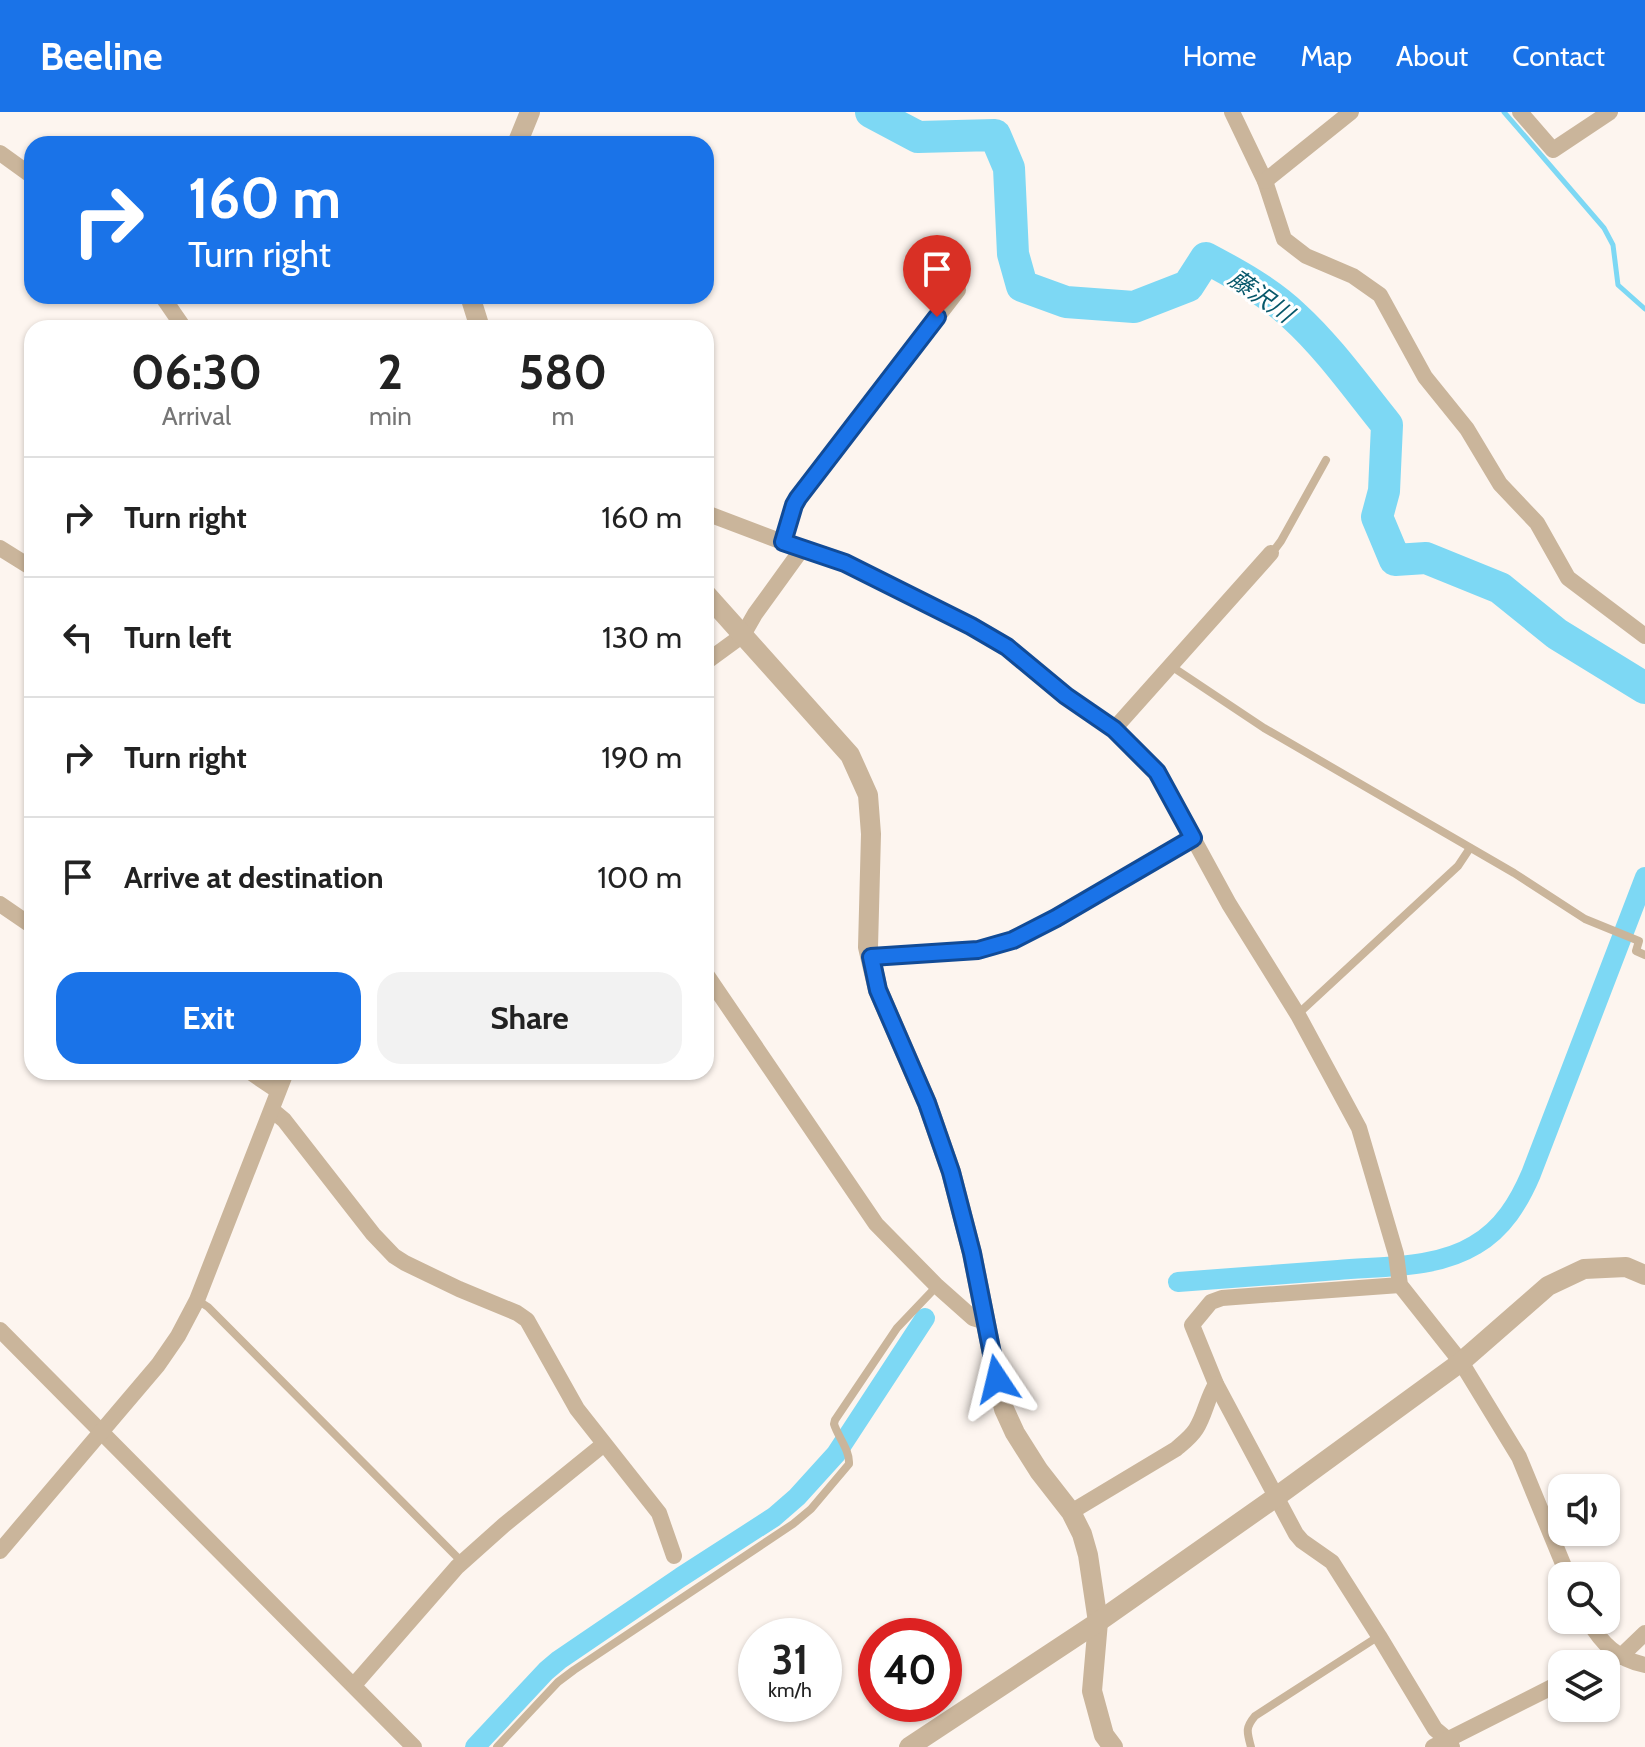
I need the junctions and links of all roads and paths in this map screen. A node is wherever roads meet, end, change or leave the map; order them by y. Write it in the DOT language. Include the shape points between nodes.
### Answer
graph roads {
  1 [pos="530,112"];
  2 [pos="1232,112"];
  3 [pos="1351,112"];
  4 [pos="1520,112"];
  5 [pos="1610,112"];
  6 [pos="520,136"];
  7 [pos="0,153"];
  8 [pos="24,170"];
  9 [pos="1265,181"];
  10 [pos="958,290"];
  11 [pos="1326,460"];
  12 [pos="714,516"];
  13 [pos="783,542"];
  14 [pos="0,548"];
  15 [pos="802,549"];
  16 [pos="1271,553"];
  17 [pos="24,563"];
  18 [pos="714,603"];
  19 [pos="743,635"];
  20 [pos="1645,636"];
  21 [pos="714,656"];
  22 [pos="1171,666"];
  23 [pos="1114,729"];
  24 [pos="1193,838"];
  25 [pos="1470,848"];
  26 [pos="0,904"];
  27 [pos="24,920"];
  28 [pos="1645,955"];
  29 [pos="871,957"];
  30 [pos="714,986"];
  31 [pos="1298,1015"];
  32 [pos="262,1080"];
  33 [pos="283,1080"];
  34 [pos="278,1091"];
  35 [pos="272,1110"];
  36 [pos="1645,1275"];
  37 [pos="1399,1281"];
  38 [pos="937,1286"];
  39 [pos="197,1300"];
  40 [pos="986,1322"];
  41 [pos="0,1330"];
  42 [pos="1461,1362"];
  43 [pos="1216,1384"];
  44 [pos="102,1432"];
  45 [pos="604,1444"];
  46 [pos="1276,1497"];
  47 [pos="1071,1512"];
  48 [pos="0,1551"];
  49 [pos="674,1556"];
  50 [pos="463,1562"];
  51 [pos="1562,1562"];
  52 [pos="1098,1622"];
  53 [pos="1645,1633"];
  54 [pos="1597,1634"];
  55 [pos="1379,1636"];
  56 [pos="1621,1656"];
  57 [pos="1645,1665"];
  58 [pos="354,1685"];
  59 [pos="1548,1689"];
  60 [pos="1444,1744"];
  61 [pos="414,1747"];
  62 [pos="497,1747"];
  63 [pos="909,1747"];
  64 [pos="1113,1747"];
  65 [pos="1251,1747"];
  1 -- 6 [label="street"];
  2 -- 9 [label="street"];
  3 -- 9 [label="street"];
  4 -- 5 [label="street" via="1553,150"];
  7 -- 8 [label="street"];
  9 -- 20 [label="street" via="1284,239 1380,295 1425,377 1467,429 1500,484 1537,523 1568,578"];
  10 -- 13 [label="street" via="798,498"];
  11 -- 16 [label="lane"];
  12 -- 13 [label="street"];
  13 -- 15 [label="street"];
  14 -- 17 [label="street"];
  15 -- 19 [label="street"];
  15 -- 23 [label="street" via="845,563 971,626 1007,647"];
  16 -- 22 [label="street"];
  18 -- 19 [label="street"];
  19 -- 21 [label="street"];
  19 -- 29 [label="street" via="850,755 868,795"];
  22 -- 23 [label="street"];
  22 -- 25 [label="lane" via="1264,728"];
  23 -- 24 [label="street" via="1157,772"];
  24 -- 29 [label="street" via="1013,940 978,950"];
  24 -- 31 [label="street"];
  25 -- 28 [label="lane" via="1585,919 1639,941 1636,951"];
  25 -- 31 [label="lane" via="1458,866"];
  26 -- 27 [label="street"];
  29 -- 40 [label="street" via="878,990 951,1172"];
  30 -- 38 [label="street" via="876,1224"];
  31 -- 37 [label="street" via="1359,1128"];
  32 -- 34 [label="street"];
  33 -- 34 [label="street"];
  34 -- 35 [label="street"];
  35 -- 39 [label="street"];
  35 -- 45 [label="street" via="394,1256 527,1320 577,1409"];
  36 -- 42 [label="street" via="1626,1267 1584,1269 1548,1286"];
  37 -- 42 [label="street"];
  37 -- 43 [label="street" via="1211,1302 1192,1325"];
  38 -- 40 [label="street" via="973,1318"];
  38 -- 62 [label="lane" via="892,1335 835,1420 850,1461 811,1509 558,1682"];
  39 -- 44 [label="street" via="158,1365"];
  39 -- 50 [label="lane"];
  40 -- 47 [label="street" via="1010,1421"];
  41 -- 44 [label="street"];
  42 -- 46 [label="street"];
  42 -- 51 [label="street" via="1519,1457"];
  43 -- 46 [label="street"];
  43 -- 47 [label="street" via="1195,1430 1176,1449"];
  44 -- 48 [label="street"];
  44 -- 58 [label="street"];
  45 -- 49 [label="street" via="659,1513"];
  45 -- 50 [label="street"];
  46 -- 52 [label="street"];
  46 -- 55 [label="street" via="1302,1541 1332,1562"];
  47 -- 52 [label="street" via="1088,1555"];
  50 -- 58 [label="street"];
  52 -- 63 [label="street"];
  52 -- 64 [label="street" via="1092,1691 1104,1735"];
  53 -- 56 [label="street"];
  54 -- 56 [label="street" via="1605,1647"];
  55 -- 60 [label="street"];
  55 -- 65 [label="lane" via="1255,1716 1248,1724"];
  56 -- 57 [label="street"];
  58 -- 61 [label="street"];
  59 -- 60 [label="street"];
}
